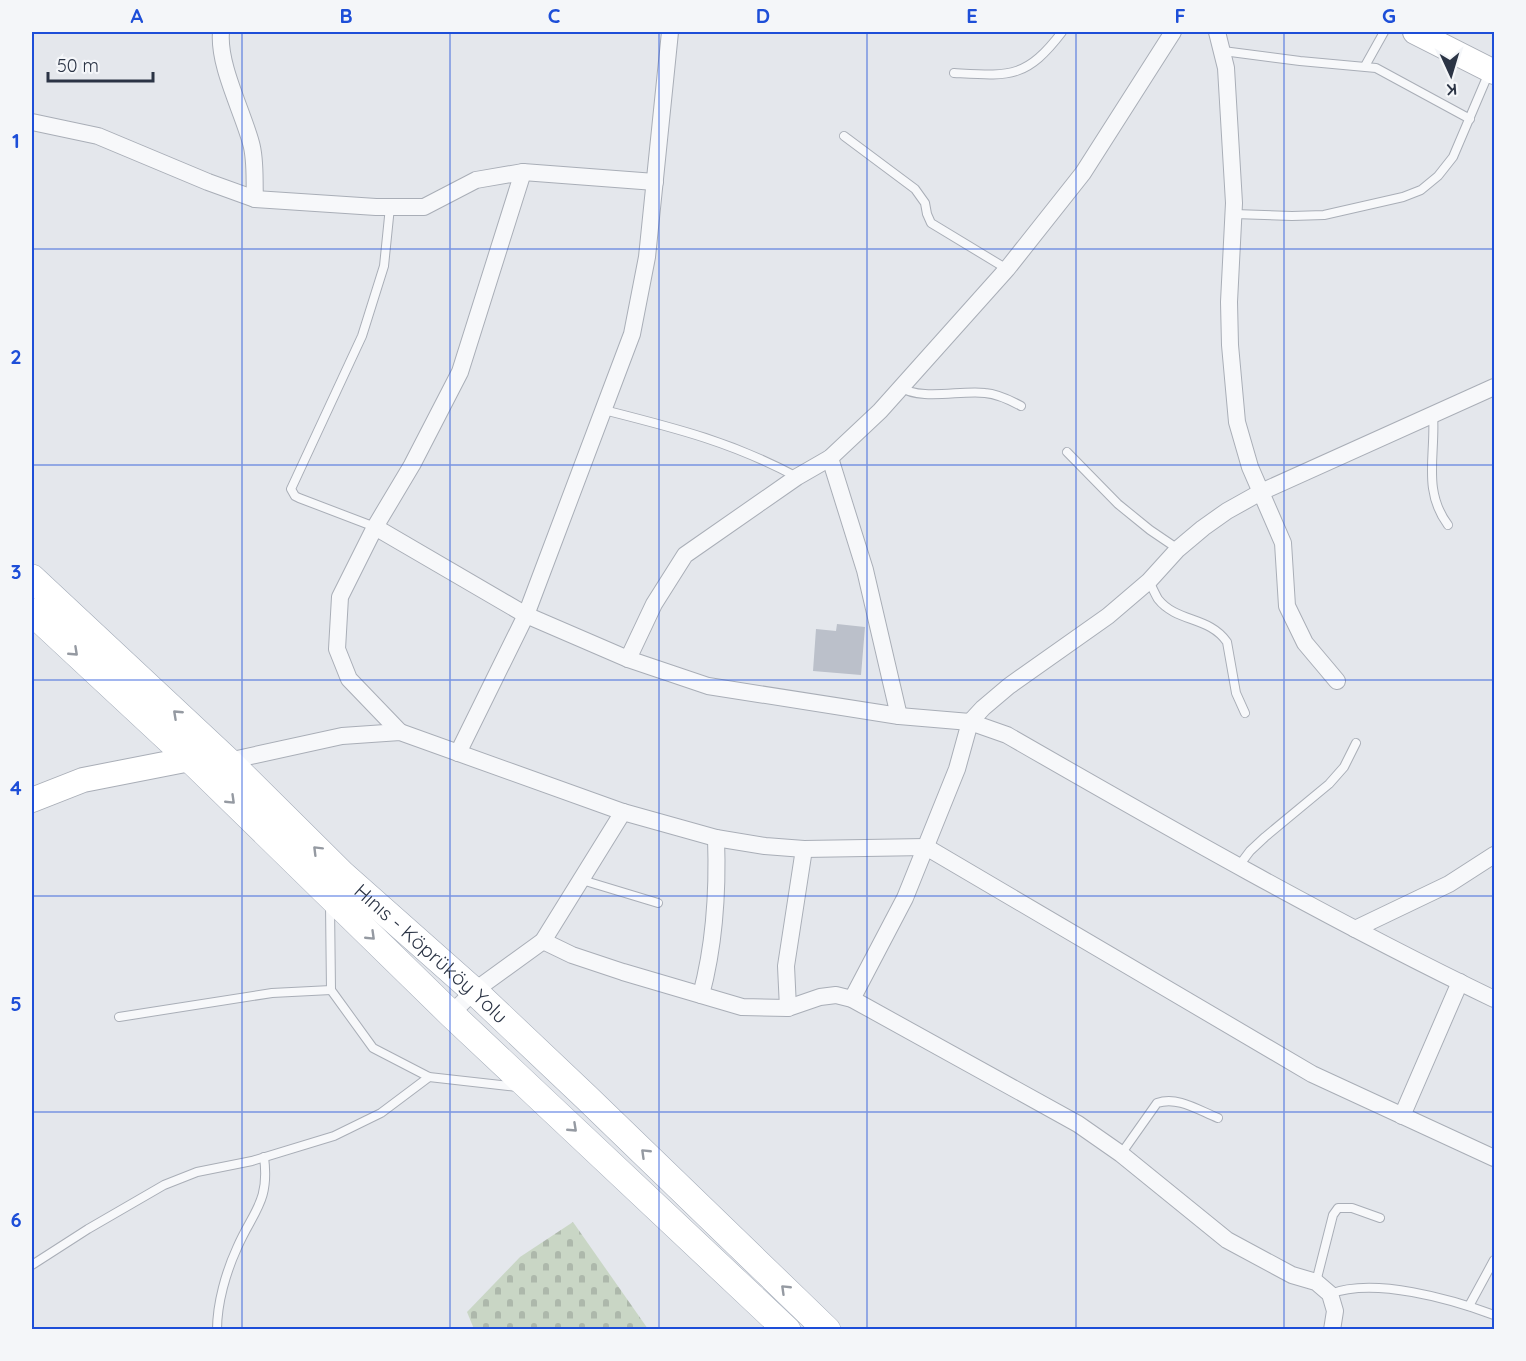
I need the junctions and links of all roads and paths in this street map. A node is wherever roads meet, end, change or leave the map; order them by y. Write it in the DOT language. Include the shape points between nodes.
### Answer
graph roads {
  1 [pos="221,32"];
  2 [pos="670,32"];
  3 [pos="1062,32"];
  4 [pos="1173,32"];
  5 [pos="1217,32"];
  6 [pos="1384,32"];
  7 [pos="1415,32"];
  8 [pos="1223,51"];
  9 [pos="1365,66"];
  10 [pos="1492,71"];
  11 [pos="954,73"];
  12 [pos="1470,120"];
  13 [pos="32,122"];
  14 [pos="844,136"];
  15 [pos="523,172"];
  16 [pos="655,182"];
  17 [pos="255,199"];
  18 [pos="390,207"];
  19 [pos="1234,214"];
  20 [pos="1007,269"];
  21 [pos="900,387"];
  22 [pos="1494,387"];
  23 [pos="1021,406"];
  24 [pos="604,410"];
  25 [pos="1433,414"];
  26 [pos="1066,452"];
  27 [pos="830,458"];
  28 [pos="797,477"];
  29 [pos="1261,492"];
  30 [pos="1448,525"];
  31 [pos="375,527"];
  32 [pos="1178,549"];
  33 [pos="32,578"];
  34 [pos="1149,581"];
  35 [pos="32,612"];
  36 [pos="526,615"];
  37 [pos="628,659"];
  38 [pos="1337,681"];
  39 [pos="1245,713"];
  40 [pos="898,716"];
  41 [pos="970,722"];
  42 [pos="400,732"];
  43 [pos="1356,743"];
  44 [pos="458,753"];
  45 [pos="190,759"];
  46 [pos="228,761"];
  47 [pos="32,800"];
  48 [pos="623,812"];
  49 [pos="716,838"];
  50 [pos="926,848"];
  51 [pos="804,849"];
  52 [pos="1494,855"];
  53 [pos="1238,867"];
  54 [pos="582,880"];
  55 [pos="336,885"];
  56 [pos="658,903"];
  57 [pos="1355,929"];
  58 [pos="543,941"];
  59 [pos="1460,982"];
  60 [pos="331,990"];
  61 [pos="474,991"];
  62 [pos="701,995"];
  63 [pos="852,999"];
  64 [pos="1494,999"];
  65 [pos="788,1008"];
  66 [pos="451,1014"];
  67 [pos="119,1017"];
  68 [pos="429,1077"];
  69 [pos="537,1090"];
  70 [pos="1402,1116"];
  71 [pos="1218,1118"];
  72 [pos="1121,1154"];
  73 [pos="264,1157"];
  74 [pos="1494,1158"];
  75 [pos="1380,1218"];
  76 [pos="1494,1260"];
  77 [pos="32,1265"];
  78 [pos="1316,1282"];
  79 [pos="1330,1294"];
  80 [pos="1469,1306"];
  81 [pos="1494,1316"];
  82 [pos="217,1329"];
  83 [pos="787,1329"];
  84 [pos="828,1329"];
  85 [pos="1332,1329"];
  1 -- 17 [label="street" via="220,44 252,146"];
  2 -- 16 [label="street"];
  3 -- 11 [label="lane" via="1046,53 1027,67 997,75"];
  4 -- 20 [label="street" via="1083,174"];
  5 -- 8 [label="street"];
  6 -- 9 [label="lane"];
  7 -- 10 [label="street"];
  8 -- 9 [label="lane"];
  8 -- 19 [label="street"];
  9 -- 12 [label="lane" via="1391,75"];
  10 -- 12 [label="lane"];
  12 -- 19 [label="lane" via="1446,167 1430,184 1412,194 1324,215"];
  13 -- 17 [label="street" via="98,136"];
  14 -- 20 [label="lane" via="915,189 925,203 931,223"];
  15 -- 16 [label="street"];
  15 -- 18 [label="street" via="476,180 424,207"];
  15 -- 31 [label="street" via="460,372"];
  16 -- 24 [label="street" via="647,257 632,334"];
  17 -- 18 [label="street"];
  18 -- 31 [label="lane" via="384,266 362,336 291,489 298,498"];
  19 -- 29 [label="street" via="1229,302 1234,392 1243,446"];
  20 -- 21 [label="street"];
  21 -- 23 [label="lane" via="913,394 987,393"];
  21 -- 27 [label="street"];
  22 -- 25 [label="street"];
  24 -- 28 [label="lane" via="732,446"];
  24 -- 36 [label="street"];
  25 -- 29 [label="street"];
  25 -- 30 [label="lane" via="1431,488 1436,507"];
  26 -- 32 [label="lane" via="1118,504"];
  27 -- 28 [label="street"];
  27 -- 40 [label="street" via="865,570"];
  28 -- 37 [label="street" via="685,555 654,604"];
  29 -- 32 [label="street" via="1227,511"];
  29 -- 38 [label="street" via="1283,543 1287,606 1305,643"];
  31 -- 36 [label="street"];
  31 -- 42 [label="street" via="340,597 337,649 349,679"];
  32 -- 34 [label="street"];
  46 -- 33 [label="main road, Hınıs - Köprüköy Yolu, one-way"];
  34 -- 39 [label="lane" via="1164,605 1180,616 1211,626 1227,642 1236,693"];
  34 -- 41 [label="street" via="1108,616 1009,686"];
  35 -- 45 [label="main road, Hınıs - Köprüköy Yolu, one-way"];
  36 -- 37 [label="street"];
  36 -- 44 [label="street"];
  37 -- 40 [label="street" via="708,686"];
  40 -- 41 [label="street"];
  41 -- 50 [label="street" via="957,769"];
  41 -- 53 [label="street" via="1007,735"];
  42 -- 44 [label="street"];
  42 -- 46 [label="street" via="342,736"];
  43 -- 53 [label="lane" via="1344,767 1329,784 1265,837"];
  44 -- 48 [label="street"];
  45 -- 46 [label="street"];
  45 -- 47 [label="street" via="83,780"];
  45 -- 55 [label="main road, Hınıs - Köprüköy Yolu, one-way"];
  55 -- 46 [label="main road, Hınıs - Köprüköy Yolu, one-way"];
  48 -- 49 [label="street"];
  48 -- 54 [label="street"];
  49 -- 51 [label="street"];
  49 -- 62 [label="street" via="715,922"];
  50 -- 51 [label="street"];
  50 -- 63 [label="street" via="905,898"];
  50 -- 70 [label="street" via="1312,1074"];
  51 -- 65 [label="street" via="786,966"];
  52 -- 57 [label="street" via="1449,884"];
  53 -- 57 [label="street"];
  54 -- 56 [label="lane"];
  54 -- 58 [label="street"];
  55 -- 60 [label="lane"];
  55 -- 61 [label="main road, Hınıs - Köprüköy Yolu"];
  55 -- 66 [label="main road, Hınıs - Köprüköy Yolu, one-way"];
  57 -- 59 [label="street"];
  58 -- 61 [label="street"];
  58 -- 62 [label="street" via="572,955"];
  59 -- 64 [label="street"];
  59 -- 70 [label="street"];
  60 -- 67 [label="lane" via="272,993"];
  60 -- 68 [label="lane" via="373,1048"];
  61 -- 66 [label="street"];
  84 -- 61 [label="main road, Hınıs - Köprüköy Yolu, one-way" via="576,1095"];
  62 -- 65 [label="street" via="741,1007"];
  63 -- 65 [label="street" via="820,997"];
  63 -- 72 [label="street" via="1078,1124"];
  66 -- 69 [label="main road, Hınıs - Köprüköy Yolu"];
  68 -- 69 [label="lane"];
  68 -- 73 [label="lane" via="358,1125"];
  69 -- 83 [label="main road, Hınıs - Köprüköy Yolu, one-way"];
  70 -- 74 [label="street"];
  71 -- 72 [label="lane" via="1178,1102 1156,1103"];
  72 -- 78 [label="street" via="1227,1240 1292,1275"];
  73 -- 77 [label="lane" via="197,1172 164,1185"];
  73 -- 82 [label="lane" via="265,1189 229,1269"];
  75 -- 78 [label="lane" via="1352,1208 1338,1208"];
  76 -- 80 [label="lane"];
  78 -- 79 [label="street"];
  79 -- 80 [label="lane" via="1367,1288 1412,1292"];
  79 -- 85 [label="street" via="1335,1311"];
  80 -- 81 [label="lane"];
}
